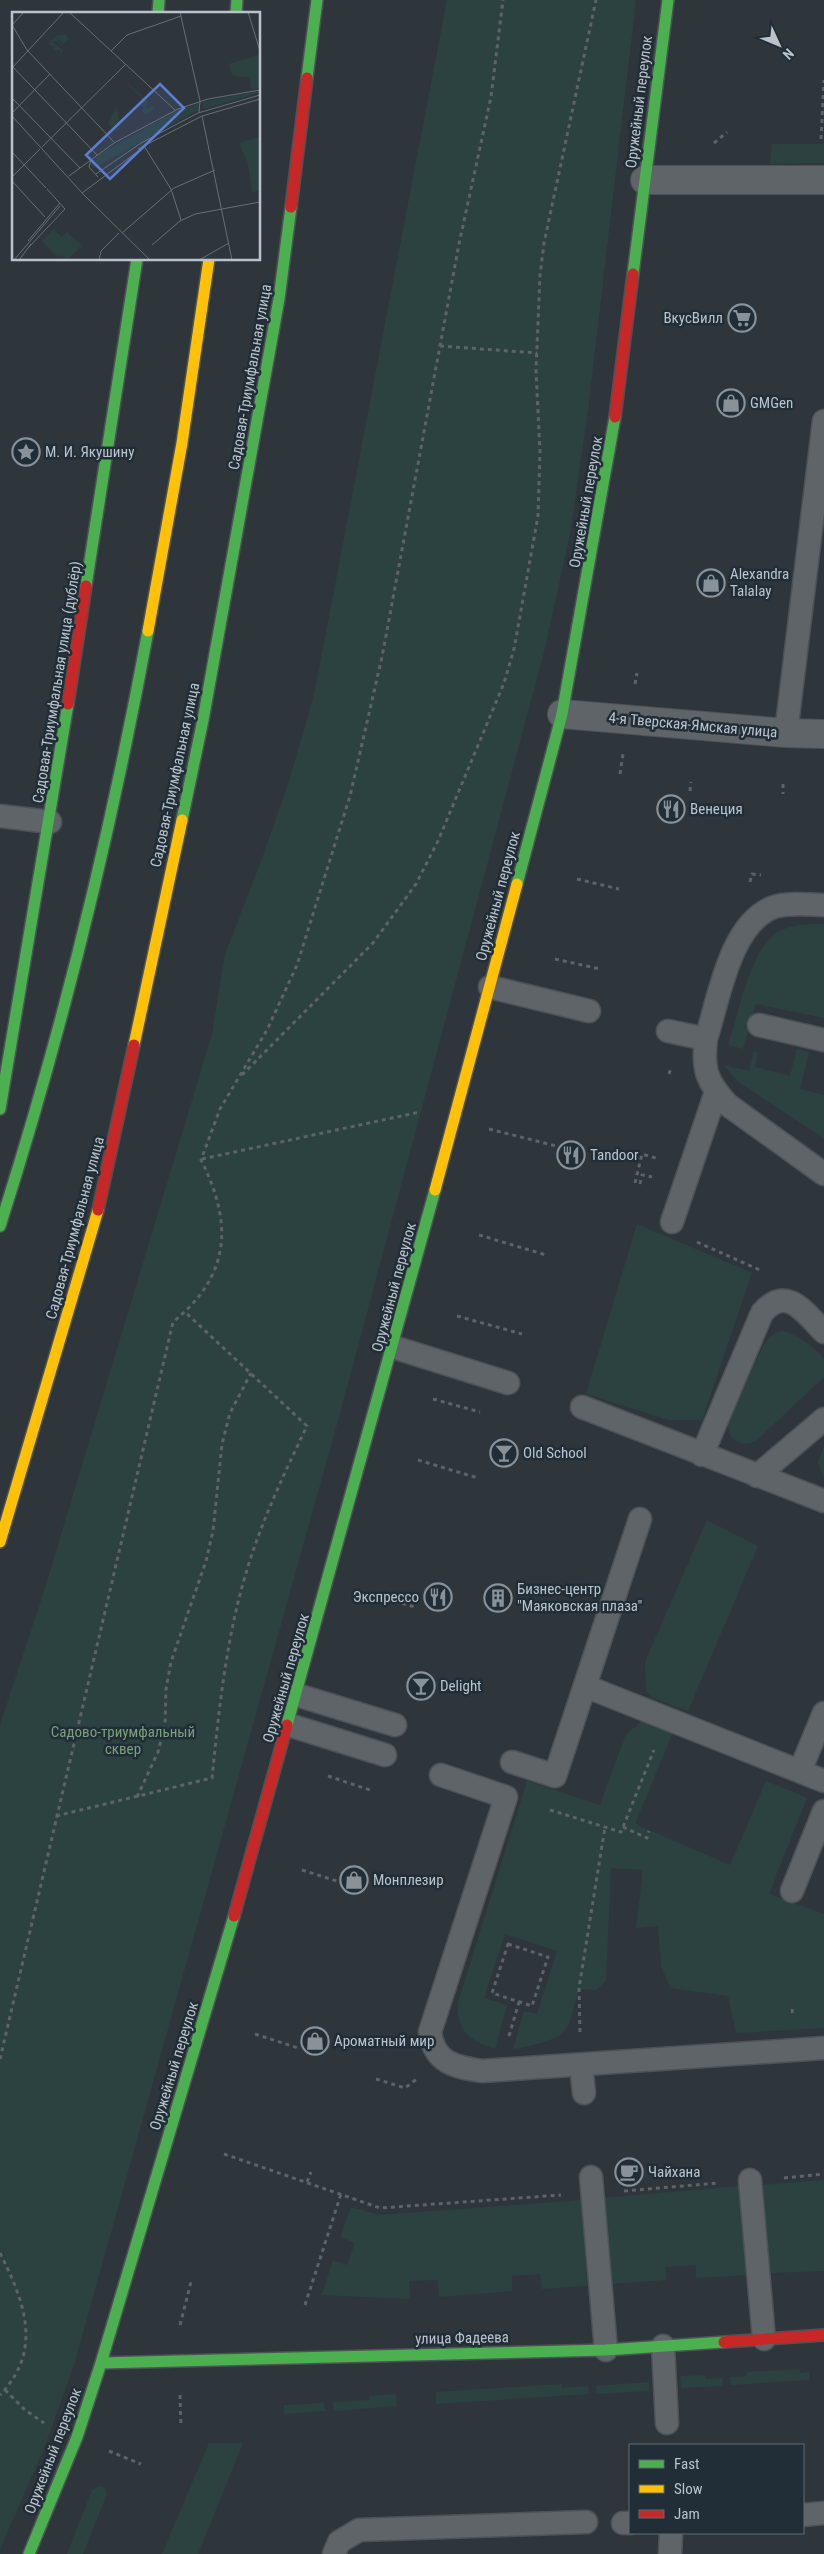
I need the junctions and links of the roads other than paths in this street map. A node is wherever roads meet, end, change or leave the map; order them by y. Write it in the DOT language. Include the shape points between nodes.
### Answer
graph roads {
  1 [pos="317,0"];
  2 [pos="666,0"];
  3 [pos="645,180"];
  4 [pos="824,180"];
  5 [pos="137,260"];
  6 [pos="209,260"];
  7 [pos="824,421"];
  8 [pos="815,567"];
  9 [pos="562,714"];
  10 [pos="786,733"];
  11 [pos="824,734"];
  12 [pos="0,816"];
  13 [pos="50,822"];
  14 [pos="824,905"];
  15 [pos="490,987"];
  16 [pos="589,1011"];
  17 [pos="758,1025"];
  18 [pos="668,1031"];
  19 [pos="706,1039"];
  20 [pos="824,1040"];
  21 [pos="716,1092"];
  22 [pos="0,1109"];
  23 [pos="824,1174"];
  24 [pos="672,1222"];
  25 [pos="0,1226"];
  26 [pos="824,1332"];
  27 [pos="393,1347"];
  28 [pos="508,1383"];
  29 [pos="582,1407"];
  30 [pos="824,1419"];
  31 [pos="702,1455"];
  32 [pos="757,1476"];
  33 [pos="824,1501"];
  34 [pos="640,1519"];
  35 [pos="0,1542"];
  36 [pos="585,1686"];
  37 [pos="297,1696"];
  38 [pos="824,1714"];
  39 [pos="289,1725"];
  40 [pos="395,1725"];
  41 [pos="385,1755"];
  42 [pos="512,1762"];
  43 [pos="800,1771"];
  44 [pos="441,1775"];
  45 [pos="824,1780"];
  46 [pos="824,1811"];
  47 [pos="792,1891"];
  48 [pos="824,2048"];
  49 [pos="581,2065"];
  50 [pos="584,2093"];
  51 [pos="750,2180"];
  52 [pos="592,2185"];
  53 [pos="824,2335"];
  54 [pos="764,2339"];
  55 [pos="663,2346"];
  56 [pos="606,2350"];
  57 [pos="101,2363"];
  58 [pos="667,2423"];
  59 [pos="824,2513"];
  60 [pos="804,2514"];
  61 [pos="586,2522"];
  62 [pos="671,2534"];
  63 [pos="29,2554"];
  64 [pos="334,2554"];
  65 [pos="670,2554"];
  1 -- 35 [label="main road, Садовая-Триумфальная улица" via="279,299 200,730 104,1189"];
  2 -- 3 [label="main road, Оружейный переулок"];
  3 -- 4 [label="street"];
  3 -- 9 [label="main road, Оружейный переулок" via="611,448"];
  5 -- 13 [label="main road, Садовая-Триумфальная улица (дублёр)"];
  6 -- 25 [label="main road" via="182,443 132,716 39,1099"];
  7 -- 8 [label="lane"];
  8 -- 10 [label="lane"];
  9 -- 10 [label="street, 4-я Тверская-Ямская улица"];
  9 -- 15 [label="main road, Оружейный переулок"];
  10 -- 11 [label="street, 4-я Тверская-Ямская улица"];
  12 -- 13 [label="lane"];
  13 -- 22 [label="main road, Садовая-Триумфальная улица (дублёр)" via="38,900 10,1030"];
  14 -- 19 [label="lane" via="775,906 746,927 736,944"];
  15 -- 16 [label="lane"];
  15 -- 27 [label="main road, Оружейный переулок"];
  17 -- 20 [label="lane"];
  18 -- 19 [label="lane"];
  19 -- 21 [label="lane" via="706,1076"];
  21 -- 23 [label="lane" via="728,1105"];
  21 -- 24 [label="lane"];
  26 -- 31 [label="lane" via="792,1301 770,1304 762,1312"];
  27 -- 28 [label="lane"];
  27 -- 37 [label="main road, Оружейный переулок"];
  29 -- 31 [label="lane"];
  30 -- 32 [label="lane"];
  31 -- 32 [label="lane"];
  32 -- 33 [label="lane"];
  34 -- 36 [label="lane"];
  36 -- 42 [label="lane" via="556,1776"];
  36 -- 43 [label="lane"];
  37 -- 39 [label="main road, Оружейный переулок"];
  37 -- 40 [label="lane"];
  38 -- 43 [label="lane"];
  39 -- 41 [label="lane"];
  39 -- 57 [label="main road, Оружейный переулок"];
  43 -- 45 [label="lane"];
  44 -- 49 [label="lane" via="506,1797 430,2032 432,2047 442,2058 461,2068 482,2071"];
  46 -- 47 [label="lane"];
  48 -- 49 [label="lane"];
  49 -- 50 [label="lane"];
  51 -- 54 [label="lane"];
  52 -- 56 [label="lane"];
  53 -- 54 [label="main road, улица Фадеева"];
  54 -- 55 [label="main road, улица Фадеева"];
  55 -- 56 [label="main road, улица Фадеева"];
  55 -- 58 [label="lane"];
  56 -- 57 [label="main road, улица Фадеева"];
  57 -- 63 [label="main road, Оружейный переулок" via="76,2437"];
  59 -- 60 [label="lane"];
  61 -- 64 [label="lane" via="359,2530 339,2542"];
  62 -- 65 [label="lane"];
}
